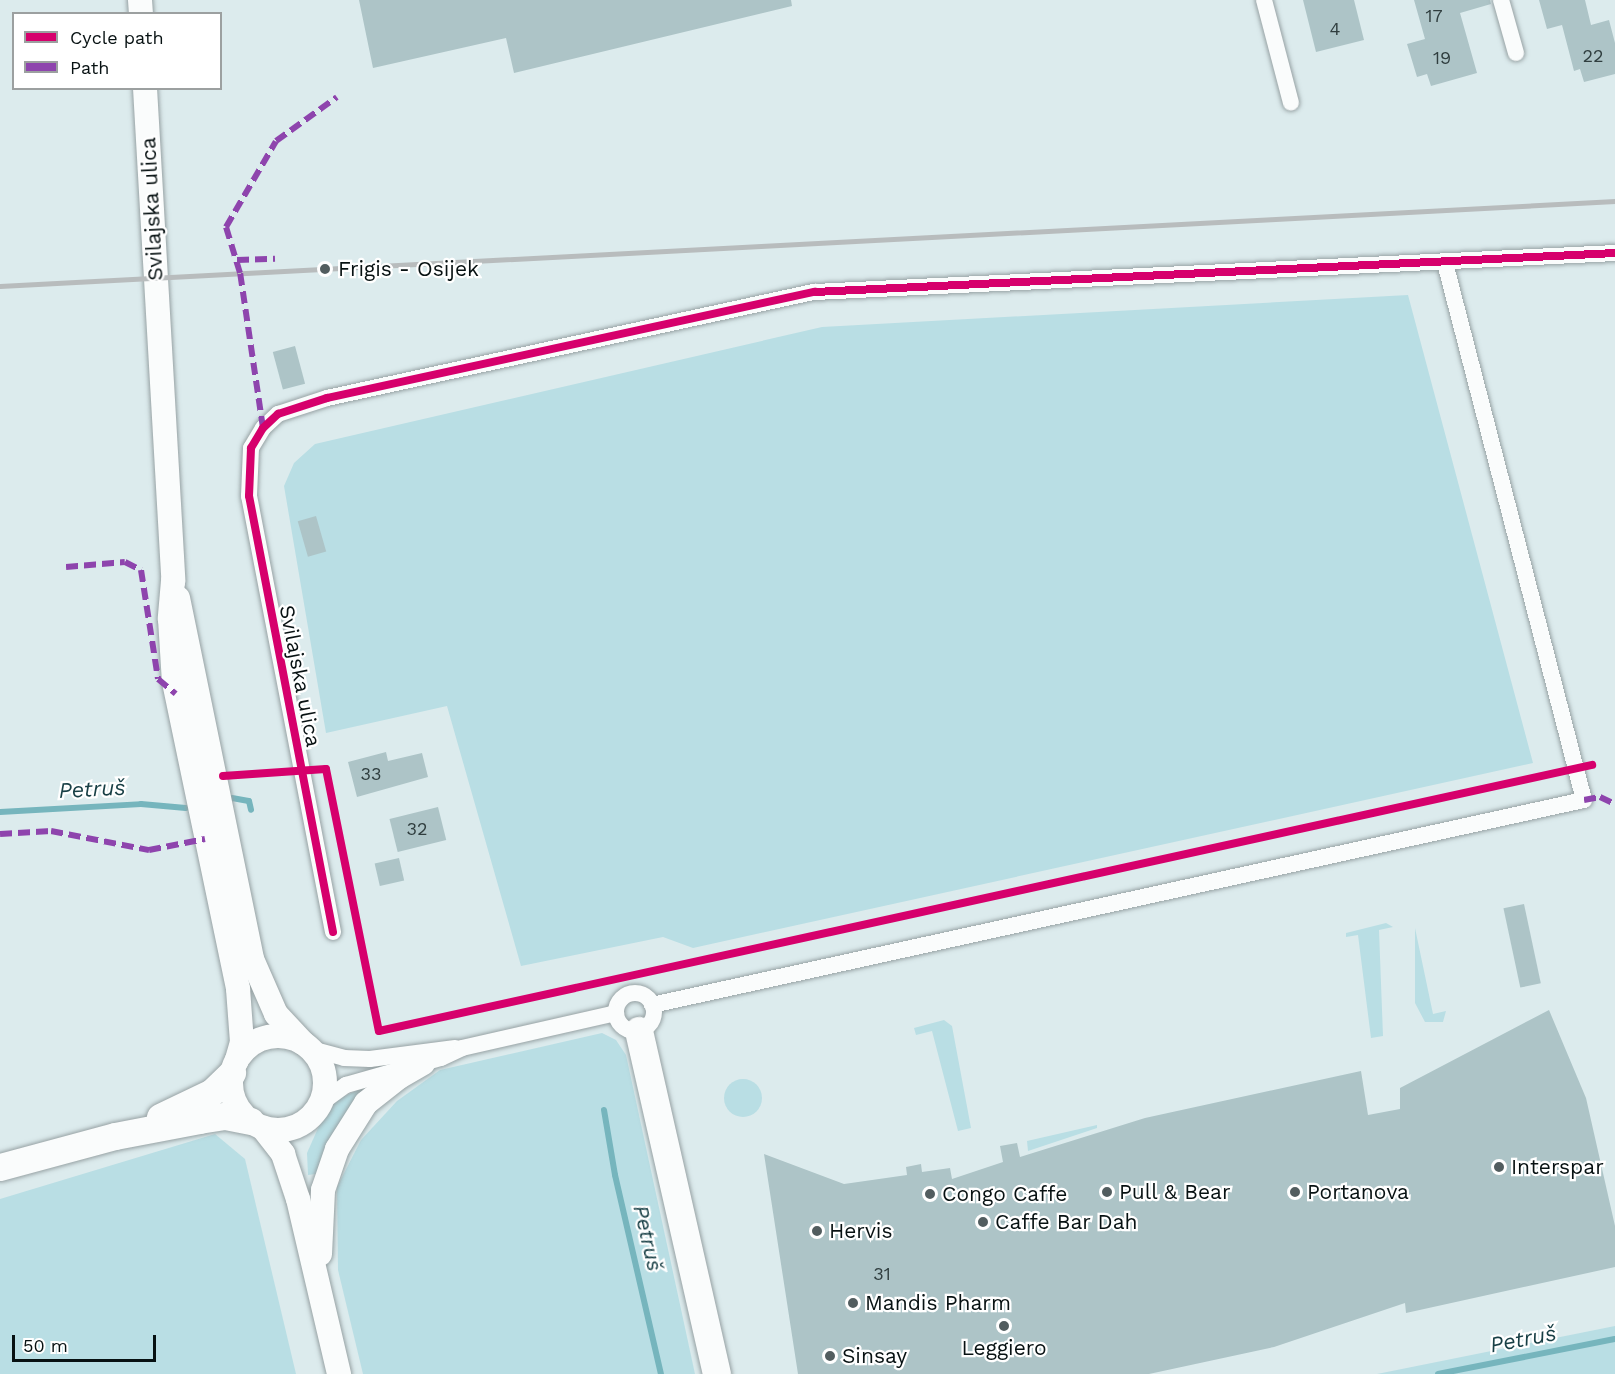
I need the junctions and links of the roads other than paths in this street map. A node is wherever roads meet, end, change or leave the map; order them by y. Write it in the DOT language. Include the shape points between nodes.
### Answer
graph roads {
  1 [pos="1264,0"];
  2 [pos="1502,0"];
  3 [pos="1516,53"];
  4 [pos="145,90"];
  5 [pos="1291,103"];
  6 [pos="1615,253"];
  7 [pos="1445,263"];
  8 [pos="173,581"];
  9 [pos="333,932"];
  10 [pos="652,1005"];
  11 [pos="616,1013"];
  12 [pos="639,1031"];
  13 [pos="307,1046"];
  14 [pos="462,1048"];
  15 [pos="423,1063"];
  16 [pos="235,1066"];
  17 [pos="321,1103"];
  18 [pos="306,1121"];
  19 [pos="257,1124"];
  20 [pos="115,1136"];
  21 [pos="0,1167"];
  22 [pos="298,1199"];
  23 [pos="317,1278"];
  24 [pos="339,1374"];
  25 [pos="717,1374"];
  1 -- 5 [label="street"];
  2 -- 3 [label="street"];
  4 -- 8 [label="main road, Svilajska ulica"];
  6 -- 7 [label="street"];
  7 -- 9 [label="street, Svilajska ulica" via="815,292 327,398 278,414 263,428 251,448 249,496"];
  7 -- 10 [label="street" via="1584,800"];
  8 -- 13 [label="main road, Svilajska ulica" via="189,639 208,752 252,958 276,1014"];
  8 -- 16 [label="main road, Svilajska ulica" via="170,619 174,682 238,989 242,1042"];
  10 -- 11 [label="street" via="639,994 628,995 619,1002"];
  10 -- 12 [label="street" via="652,1021"];
  11 -- 12 [label="street" via="623,1028"];
  11 -- 14 [label="street"];
  12 -- 25 [label="highway"];
  13 -- 14 [label="street" via="344,1058 370,1059 441,1047"];
  13 -- 16 [label="main road" via="277,1036 263,1039 248,1047"];
  13 -- 17 [label="main road" via="324,1072"];
  14 -- 15 [label="street"];
  15 -- 17 [label="street" via="346,1085"];
  15 -- 23 [label="main road" via="366,1103 337,1149 322,1190"];
  16 -- 19 [label="main road" via="235,1100"];
  16 -- 20 [label="main road" via="196,1101"];
  17 -- 18 [label="main road"];
  18 -- 19 [label="main road" via="277,1130"];
  18 -- 22 [label="main road" via="296,1147"];
  19 -- 20 [label="main road" via="225,1116"];
  19 -- 22 [label="main road" via="283,1154"];
  20 -- 21 [label="main road"];
  22 -- 23 [label="main road"];
  23 -- 24 [label="main road"];
}
